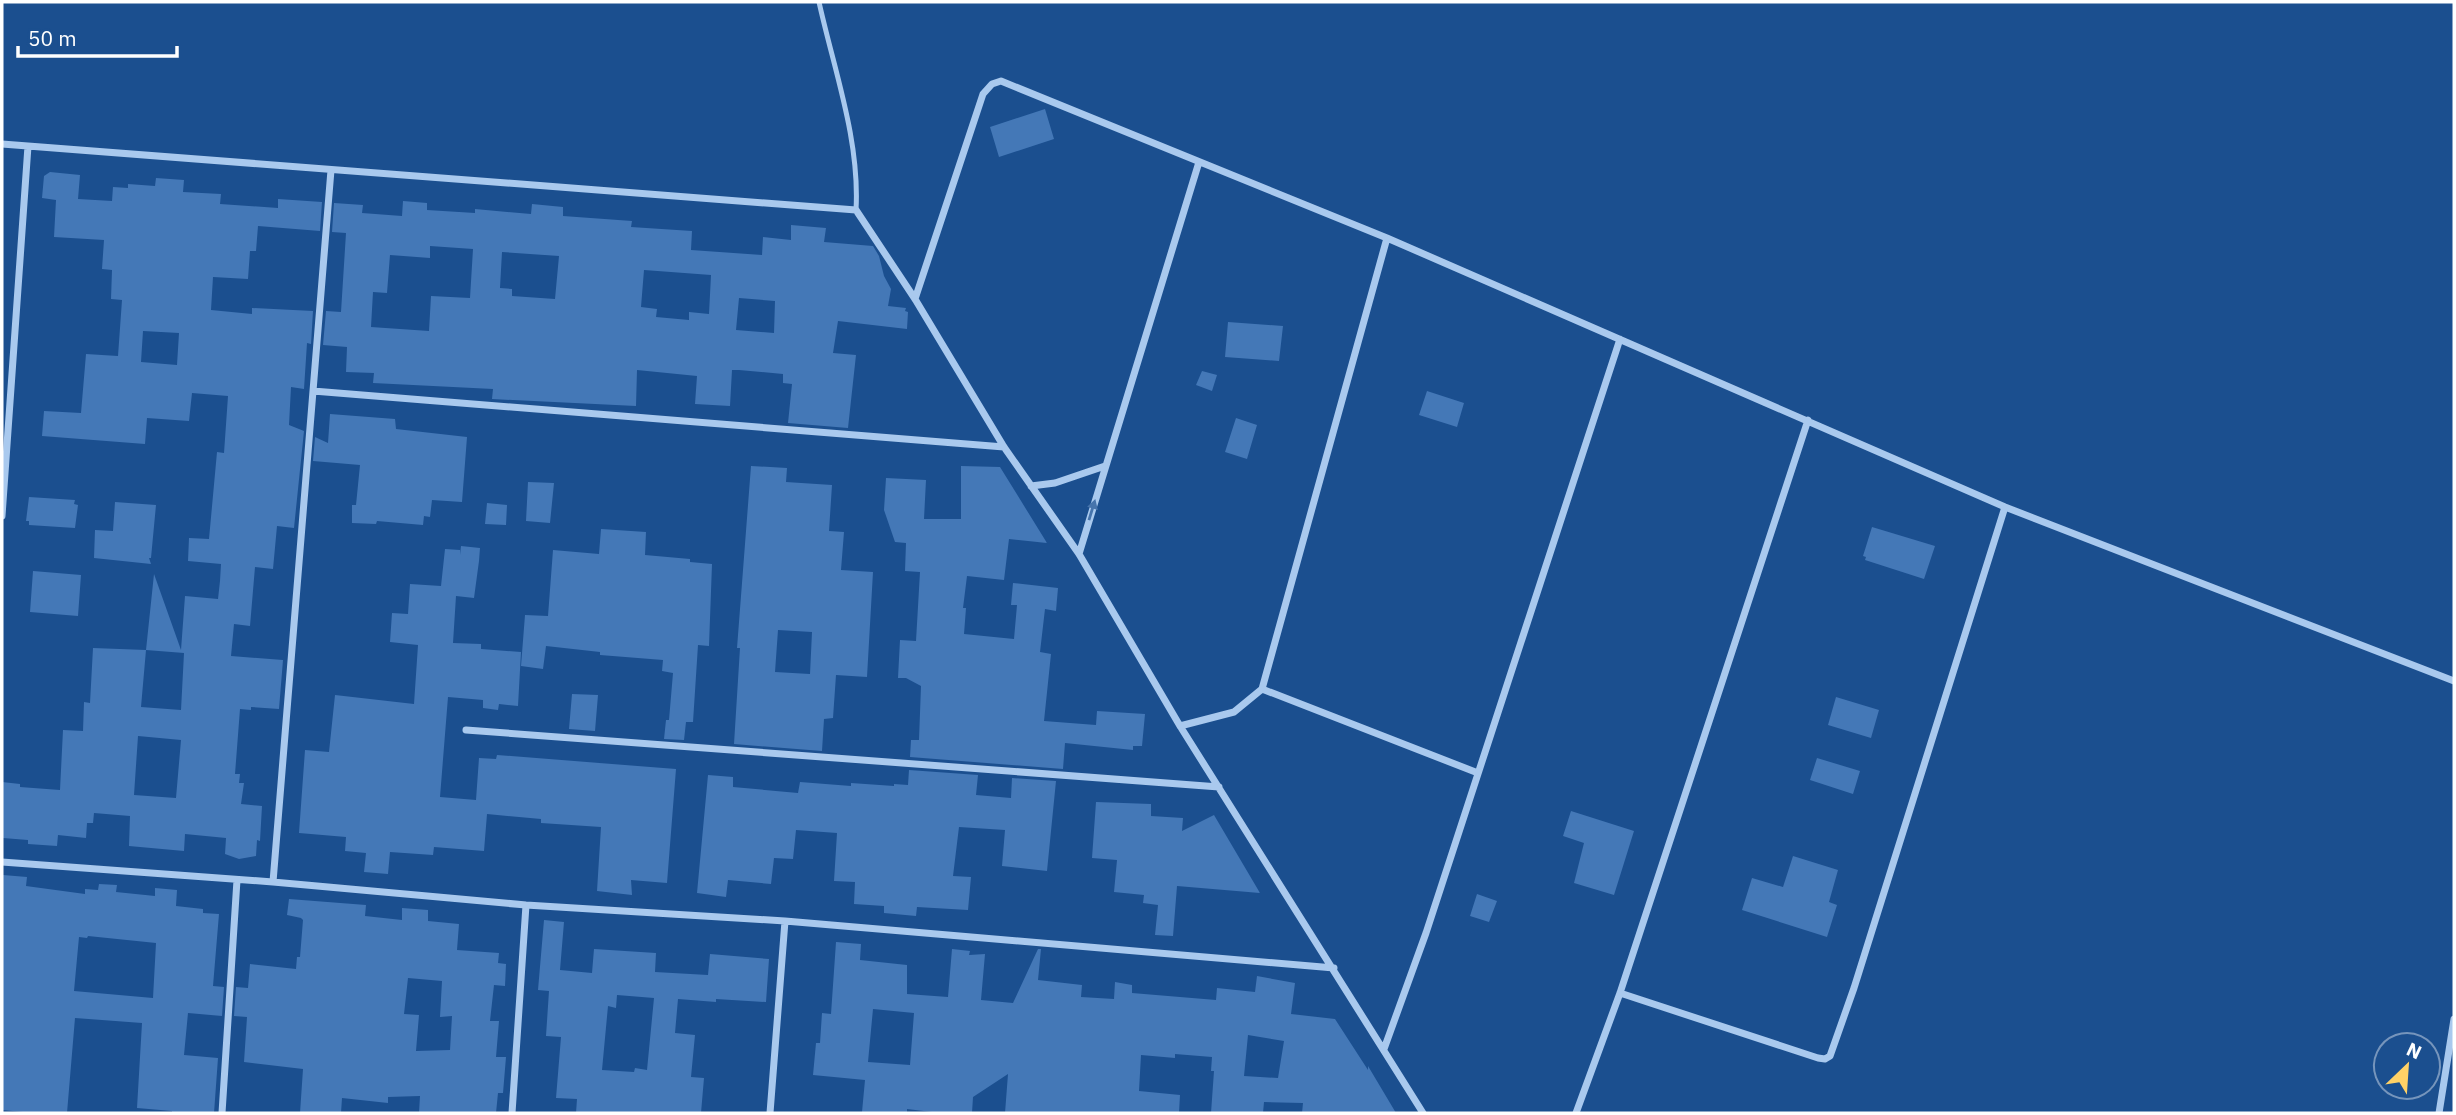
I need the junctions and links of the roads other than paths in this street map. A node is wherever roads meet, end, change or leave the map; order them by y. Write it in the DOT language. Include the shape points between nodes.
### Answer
graph roads {
  1 [pos="819,2"];
  2 [pos="2,144"];
  3 [pos="28,146"];
  4 [pos="1199,162"];
  5 [pos="331,170"];
  6 [pos="856,210"];
  7 [pos="1387,238"];
  8 [pos="915,299"];
  9 [pos="1620,340"];
  10 [pos="313,391"];
  11 [pos="1808,420"];
  12 [pos="1004,447"];
  13 [pos="1105,466"];
  14 [pos="1031,486"];
  15 [pos="2005,507"];
  16 [pos="2,516"];
  17 [pos="1079,554"];
  18 [pos="2454,681"];
  19 [pos="1262,689"];
  20 [pos="1180,726"];
  21 [pos="466,730"];
  22 [pos="1478,773"];
  23 [pos="1219,787"];
  24 [pos="2,862"];
  25 [pos="237,880"];
  26 [pos="273,882"];
  27 [pos="526,905"];
  28 [pos="785,921"];
  29 [pos="1334,968"];
  30 [pos="1619,993"];
  31 [pos="2454,1019"];
  32 [pos="1384,1049"];
  33 [pos="222,1113"];
  34 [pos="512,1113"];
  35 [pos="770,1113"];
  36 [pos="1423,1113"];
  37 [pos="1576,1113"];
  38 [pos="2439,1113"];
  1 -- 6 [label="lane" via="852,143"];
  2 -- 3 [label="street"];
  3 -- 5 [label="street"];
  3 -- 16 [label="street"];
  4 -- 7 [label="street"];
  4 -- 8 [label="street" via="1001,80 992,84 983,94"];
  4 -- 13 [label="street"];
  5 -- 6 [label="street"];
  5 -- 10 [label="street"];
  6 -- 8 [label="street"];
  7 -- 9 [label="street"];
  7 -- 19 [label="street"];
  8 -- 12 [label="street"];
  9 -- 11 [label="street"];
  9 -- 22 [label="street"];
  10 -- 12 [label="street"];
  10 -- 26 [label="street"];
  11 -- 15 [label="street"];
  11 -- 30 [label="street"];
  12 -- 14 [label="street"];
  13 -- 14 [label="street"];
  17 -- 13 [label="street, one-way"];
  14 -- 17 [label="street"];
  15 -- 18 [label="street"];
  15 -- 30 [label="street" via="1830,1056 1818,1058"];
  17 -- 20 [label="street"];
  19 -- 20 [label="street" via="1234,712"];
  19 -- 22 [label="street"];
  20 -- 23 [label="street"];
  21 -- 23 [label="street"];
  22 -- 32 [label="street"];
  23 -- 29 [label="street"];
  24 -- 25 [label="street"];
  25 -- 26 [label="street"];
  25 -- 33 [label="street"];
  26 -- 27 [label="street"];
  27 -- 28 [label="street"];
  27 -- 34 [label="street"];
  28 -- 29 [label="street"];
  28 -- 35 [label="street"];
  29 -- 32 [label="street"];
  30 -- 37 [label="street"];
  31 -- 38 [label="street"];
  32 -- 36 [label="street"];
}
